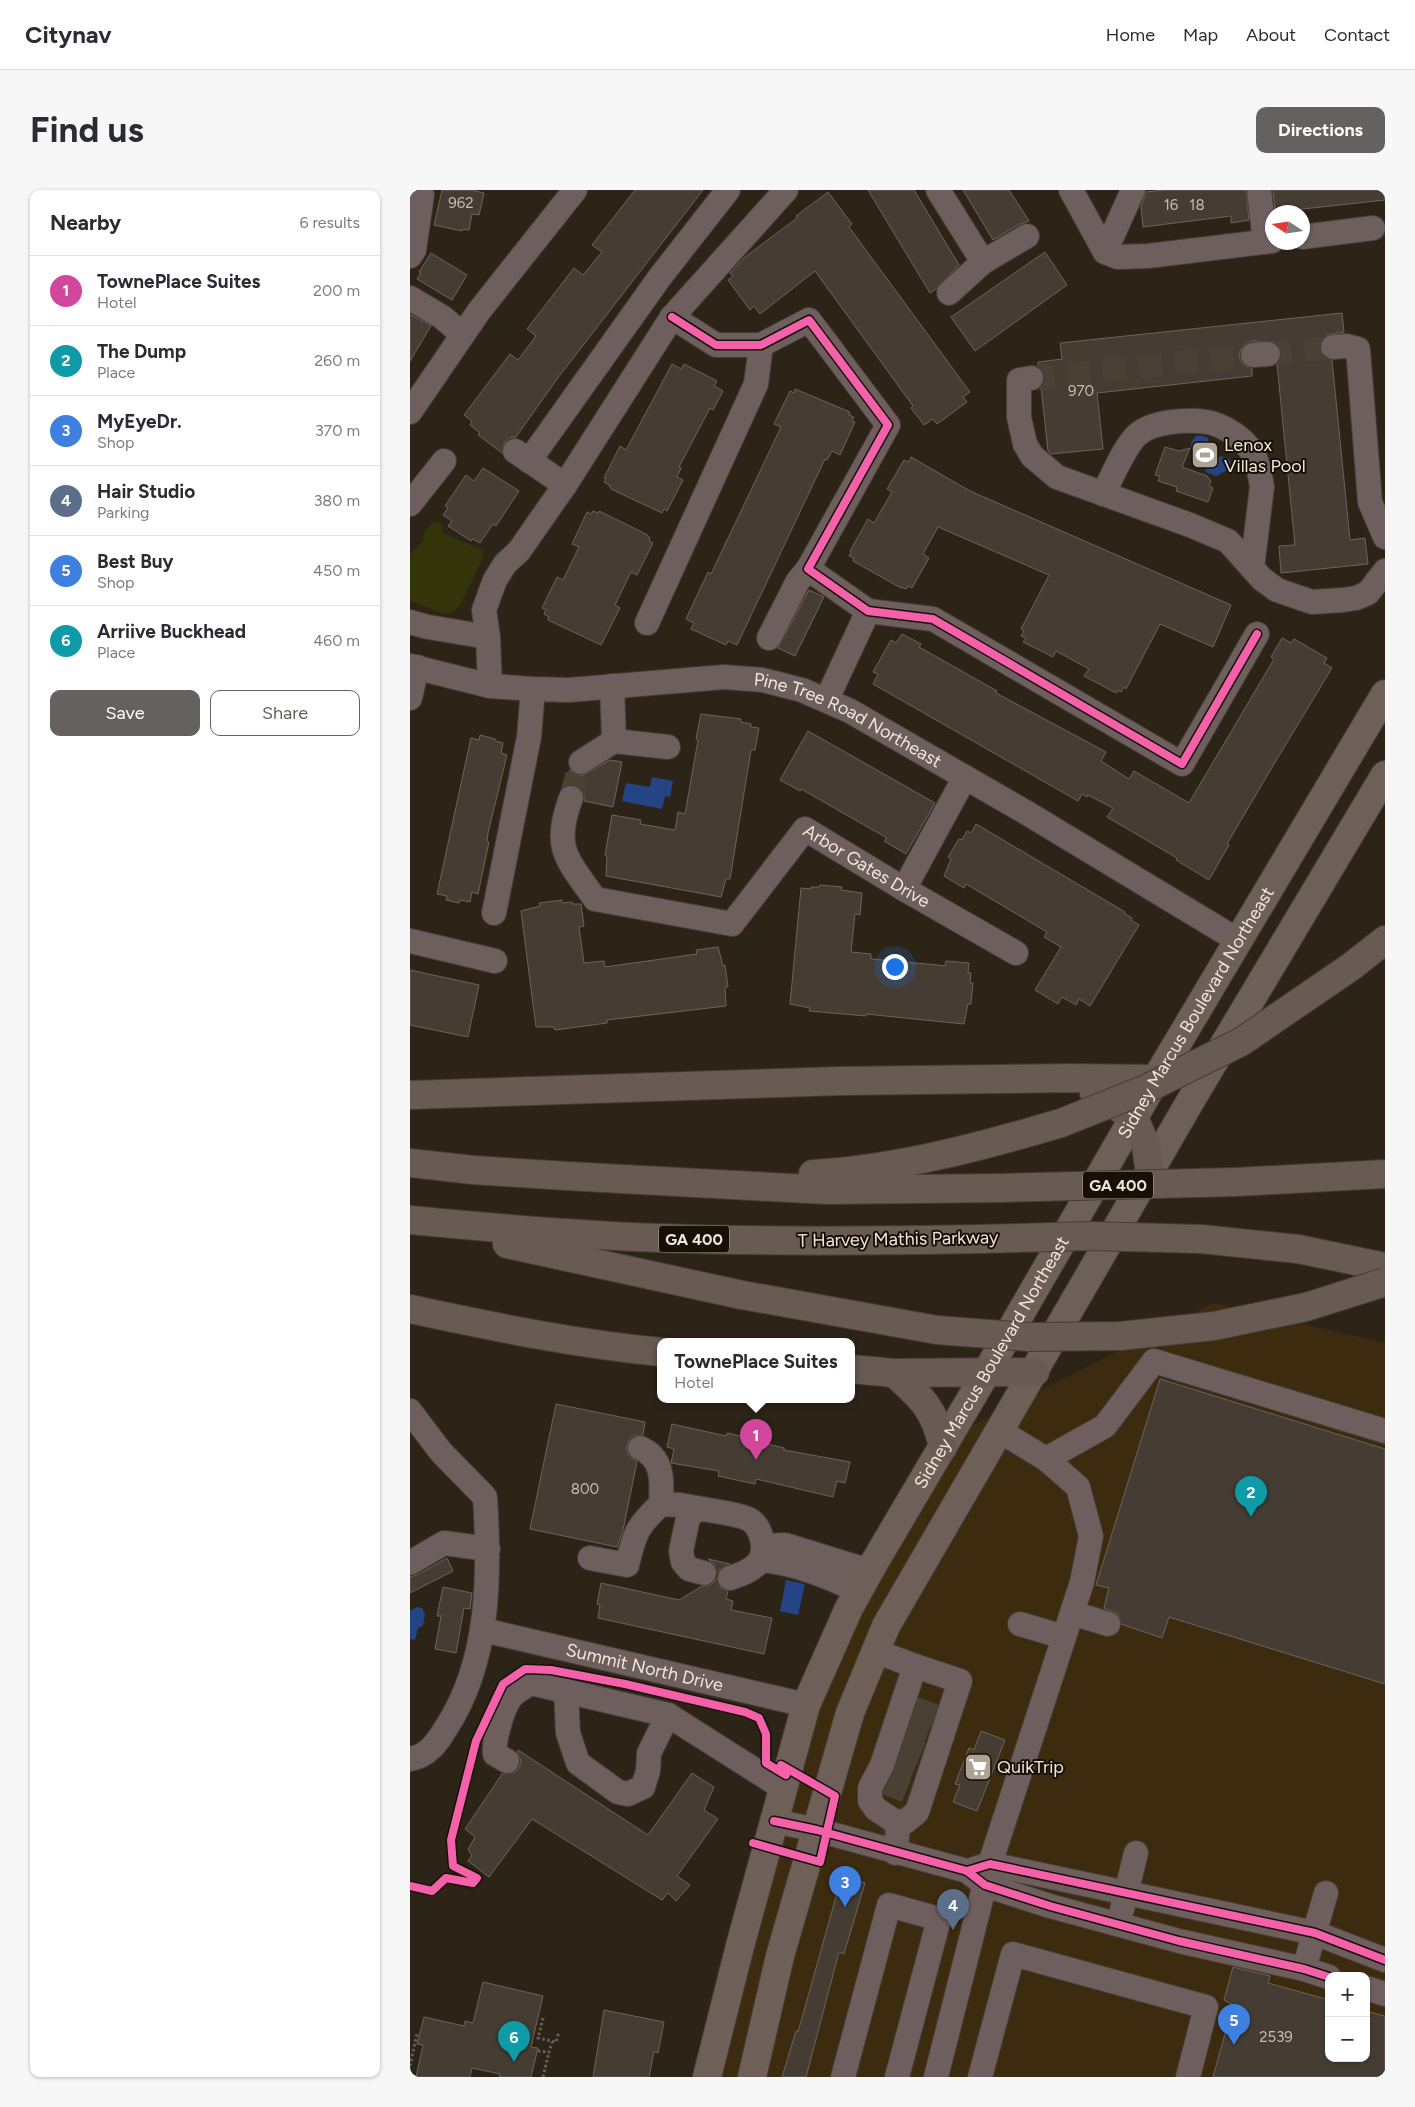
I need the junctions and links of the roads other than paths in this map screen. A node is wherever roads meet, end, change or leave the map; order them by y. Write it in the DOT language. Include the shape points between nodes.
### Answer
graph roads {
  1 [pos="575,190"];
  2 [pos="728,190"];
  3 [pos="786,190"];
  4 [pos="938,190"];
  5 [pos="1071,190"];
  6 [pos="1133,190"];
  7 [pos="1259,190"];
  8 [pos="422,195"];
  9 [pos="1265,221"];
  10 [pos="1373,228"];
  11 [pos="1027,236"];
  12 [pos="1310,236"];
  13 [pos="1265,241"];
  14 [pos="1105,252"];
  15 [pos="410,256"];
  16 [pos="983,262"];
  17 [pos="949,293"];
  18 [pos="410,298"];
  19 [pos="672,317"];
  20 [pos="462,334"];
  21 [pos="760,345"];
  22 [pos="1333,347"];
  23 [pos="1031,378"];
  24 [pos="410,412"];
  25 [pos="444,461"];
  26 [pos="565,485"];
  27 [pos="1103,494"];
  28 [pos="410,504"];
  29 [pos="1385,537"];
  30 [pos="1252,568"];
  31 [pos="808,569"];
  32 [pos="1385,571"];
  33 [pos="868,611"];
  34 [pos="410,622"];
  35 [pos="647,623"];
  36 [pos="1257,634"];
  37 [pos="488,637"];
  38 [pos="769,638"];
  39 [pos="413,667"];
  40 [pos="490,686"];
  41 [pos="612,686"];
  42 [pos="533,689"];
  43 [pos="1385,694"];
  44 [pos="410,698"];
  45 [pos="827,699"];
  46 [pos="614,741"];
  47 [pos="668,747"];
  48 [pos="581,762"];
  49 [pos="1385,775"];
  50 [pos="965,777"];
  51 [pos="571,798"];
  52 [pos="904,889"];
  53 [pos="494,913"];
  54 [pos="1385,940"];
  55 [pos="410,941"];
  56 [pos="1239,941"];
  57 [pos="1016,952"];
  58 [pos="495,961"];
  59 [pos="1069,1078"];
  60 [pos="1156,1079"];
  61 [pos="410,1095"];
  62 [pos="1134,1117"];
  63 [pos="410,1163"];
  64 [pos="1150,1174"];
  65 [pos="1385,1174"];
  66 [pos="696,1183"];
  67 [pos="410,1221"];
  68 [pos="1385,1266"];
  69 [pos="1385,1282"];
  70 [pos="410,1309"];
  71 [pos="657,1352"];
  72 [pos="855,1369"];
  73 [pos="1035,1372"];
  74 [pos="894,1373"];
  75 [pos="986,1373"];
  76 [pos="410,1411"];
  77 [pos="1000,1431"];
  78 [pos="1385,1431"];
  79 [pos="943,1447"];
  80 [pos="640,1448"];
  81 [pos="1046,1459"];
  82 [pos="661,1504"];
  83 [pos="697,1508"];
  84 [pos="488,1549"];
  85 [pos="763,1553"];
  86 [pos="590,1558"];
  87 [pos="410,1563"];
  88 [pos="704,1573"];
  89 [pos="730,1578"];
  90 [pos="864,1581"];
  91 [pos="1072,1613"];
  92 [pos="1020,1624"];
  93 [pos="1108,1624"];
  94 [pos="483,1630"];
  95 [pos="1064,1637"];
  96 [pos="875,1652"];
  97 [pos="915,1666"];
  98 [pos="566,1691"];
  99 [pos="806,1705"];
  100 [pos="668,1715"];
  101 [pos="410,1759"];
  102 [pos="507,1761"];
  103 [pos="783,1788"];
  104 [pos="774,1821"];
  105 [pos="894,1821"];
  106 [pos="817,1830"];
  107 [pos="895,1852"];
  108 [pos="1136,1853"];
  109 [pos="980,1874"];
  110 [pos="1326,1893"];
  111 [pos="1125,1894"];
  112 [pos="1118,1924"];
  113 [pos="1315,1933"];
  114 [pos="1385,1960"];
  115 [pos="1304,1969"];
  116 [pos="1325,1976"];
  117 [pos="1370,1989"];
  118 [pos="1385,1994"];
  119 [pos="707,2077"];
  120 [pos="752,2077"];
  121 [pos="843,2077"];
  122 [pos="897,2077"];
  123 [pos="936,2077"];
  124 [pos="980,2077"];
  125 [pos="1188,2077"];
  1 -- 20 [label="street"];
  2 -- 26 [label="street" via="522,456"];
  3 -- 19 [label="street"];
  4 -- 16 [label="street"];
  5 -- 14 [label="street"];
  6 -- 14 [label="street"];
  7 -- 9 [label="street"];
  8 -- 15 [label="street" via="414,250"];
  10 -- 12 [label="street"];
  11 -- 16 [label="street"];
  13 -- 14 [label="street" via="1148,256 1118,257"];
  16 -- 17 [label="street"];
  18 -- 20 [label="street" via="442,317"];
  19 -- 21 [label="street" via="716,345"];
  19 -- 26 [label="street"];
  20 -- 24 [label="street"];
  21 -- 31 [label="street" via="809,320 888,425"];
  21 -- 35 [label="street" via="756,384"];
  22 -- 29 [label="street" via="1358,348 1370,502"];
  23 -- 27 [label="street" via="1019,380 1018,398 1025,444 1032,456 1057,477"];
  25 -- 28 [label="street"];
  26 -- 37 [label="street" via="520,551 505,564 501,584 484,610"];
  27 -- 30 [label="street" via="1228,541"];
  27 -- 30 [label="street" via="1137,434 1156,425 1174,422 1208,422 1225,429 1254,455 1260,476 1262,487"];
  30 -- 32 [label="street" via="1277,590 1312,602 1350,599 1368,593"];
  31 -- 33 [label="street"];
  31 -- 38 [label="street" via="798,581"];
  33 -- 36 [label="street" via="933,619 1182,764"];
  33 -- 45 [label="street"];
  34 -- 37 [label="street"];
  37 -- 40 [label="street"];
  39 -- 40 [label="street, Pine Tree Road Northeast"];
  39 -- 44 [label="street"];
  40 -- 42 [label="street, Pine Tree Road Northeast"];
  41 -- 42 [label="street, Pine Tree Road Northeast"];
  41 -- 45 [label="street, Pine Tree Road Northeast" via="724,677 763,680"];
  41 -- 46 [label="street"];
  42 -- 53 [label="street" via="530,737"];
  43 -- 56 [label="main road, Sidney Marcus Boulevard Northeast"];
  45 -- 50 [label="street, Pine Tree Road Northeast"];
  46 -- 47 [label="street"];
  46 -- 48 [label="street"];
  49 -- 64 [label="main road"];
  50 -- 52 [label="street"];
  50 -- 56 [label="street, Pine Tree Road Northeast"];
  51 -- 52 [label="street, Arbor Gates Drive" via="563,820 562,841 567,860 595,899 732,924 805,829"];
  52 -- 57 [label="street, Arbor Gates Drive"];
  54 -- 66 [label="highway, bridge" via="1241,1042 1146,1089 1061,1123 945,1154 869,1168"];
  55 -- 58 [label="street"];
  56 -- 60 [label="main road, Sidney Marcus Boulevard Northeast"];
  59 -- 60 [label="highway"];
  59 -- 61 [label="highway" via="840,1081"];
  59 -- 62 [label="highway"];
  60 -- 62 [label="main road, Sidney Marcus Boulevard Northeast"];
  62 -- 64 [label="highway" via="1146,1146"];
  62 -- 75 [label="main road, Sidney Marcus Boulevard Northeast"];
  63 -- 66 [label="highway, GA 400" via="472,1170"];
  64 -- 73 [label="main road"];
  65 -- 66 [label="highway, GA 400, bridge" via="1236,1182 1000,1188 827,1190"];
  67 -- 68 [label="highway, T Harvey Mathis Parkway / GA 400, bridge" via="659,1238 849,1241 1099,1236 1202,1239 1298,1249"];
  67 -- 69 [label="highway, bridge" via="742,1295 937,1330 1028,1337 1120,1336 1214,1326 1306,1307"];
  70 -- 71 [label="highway" via="553,1339"];
  72 -- 74 [label="highway"];
  73 -- 75 [label="highway"];
  73 -- 77 [label="main road"];
  74 -- 75 [label="highway"];
  74 -- 79 [label="highway" via="929,1408 939,1427"];
  75 -- 79 [label="main road, Sidney Marcus Boulevard Northeast"];
  76 -- 84 [label="street" via="441,1452 485,1497"];
  77 -- 81 [label="street"];
  77 -- 96 [label="main road" via="910,1584"];
  78 -- 81 [label="street" via="1154,1361 1105,1426"];
  79 -- 90 [label="main road, Sidney Marcus Boulevard Northeast"];
  80 -- 82 [label="street" via="650,1452 660,1469"];
  81 -- 91 [label="street" via="1078,1487 1091,1536"];
  82 -- 83 [label="street"];
  82 -- 86 [label="street" via="636,1532 627,1565"];
  83 -- 85 [label="street" via="750,1519 759,1529"];
  83 -- 88 [label="street" via="688,1518 681,1551 683,1562 689,1569"];
  84 -- 87 [label="street" via="444,1543"];
  84 -- 94 [label="street"];
  85 -- 89 [label="street" via="754,1569"];
  85 -- 90 [label="street" via="785,1545"];
  90 -- 99 [label="main road, Sidney Marcus Boulevard Northeast"];
  91 -- 93 [label="street"];
  91 -- 95 [label="street"];
  92 -- 95 [label="street"];
  94 -- 99 [label="street, Summit North Drive"];
  94 -- 101 [label="street" via="456,1713 432,1750"];
  95 -- 109 [label="street"];
  96 -- 97 [label="street"];
  96 -- 106 [label="main road" via="850,1713"];
  97 -- 105 [label="street" via="894,1743 870,1788 870,1801"];
  97 -- 105 [label="street" via="960,1681 928,1756 917,1812 905,1822"];
  98 -- 100 [label="street"];
  98 -- 100 [label="street" via="568,1732 578,1763 618,1792 628,1794 643,1787 648,1771 648,1753"];
  98 -- 102 [label="street" via="531,1683 511,1697 494,1746 496,1754"];
  99 -- 103 [label="main road, Sidney Marcus Boulevard Northeast"];
  100 -- 103 [label="street"];
  103 -- 104 [label="main road, Sidney Marcus Boulevard Northeast"];
  104 -- 106 [label="street"];
  104 -- 119 [label="main road, Sidney Marcus Boulevard Northeast"];
  105 -- 107 [label="street" via="898,1832"];
  106 -- 107 [label="street"];
  106 -- 120 [label="main road" via="780,1956"];
  107 -- 109 [label="street"];
  108 -- 111 [label="street"];
  109 -- 111 [label="street"];
  109 -- 112 [label="street"];
  109 -- 123 [label="street"];
  110 -- 113 [label="street"];
  111 -- 112 [label="street"];
  111 -- 113 [label="street"];
  112 -- 115 [label="street"];
  113 -- 114 [label="street"];
  113 -- 115 [label="street"];
  115 -- 116 [label="street"];
  117 -- 118 [label="street"];
  121 -- 122 [label="street" via="889,1905 939,1920"];
  124 -- 125 [label="street" via="1013,1954 1206,2007"];
}
